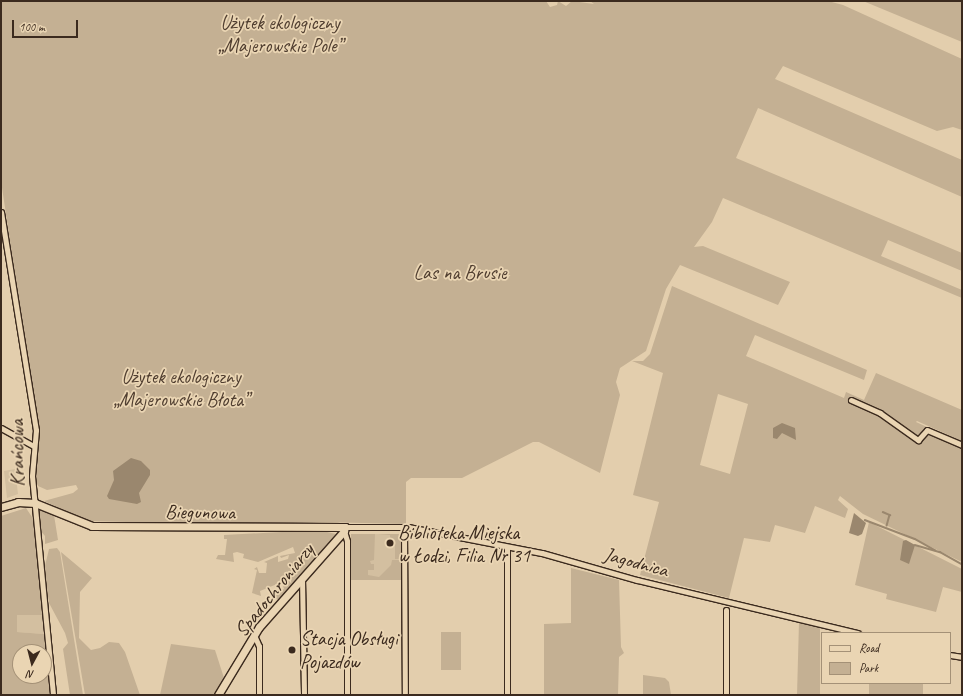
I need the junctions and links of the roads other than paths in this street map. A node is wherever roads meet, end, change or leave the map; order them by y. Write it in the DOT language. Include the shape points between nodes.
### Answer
graph roads {
  1 [pos="1,212"];
  2 [pos="2,219"];
  3 [pos="851,400"];
  4 [pos="1,428"];
  5 [pos="962,445"];
  6 [pos="33,446"];
  7 [pos="35,503"];
  8 [pos="1,507"];
  9 [pos="404,527"];
  10 [pos="344,529"];
  11 [pos="507,547"];
  12 [pos="302,578"];
  13 [pos="726,610"];
  14 [pos="854,632"];
  15 [pos="254,635"];
  16 [pos="951,655"];
  17 [pos="962,658"];
  18 [pos="53,695"];
  19 [pos="218,695"];
  20 [pos="259,695"];
  21 [pos="304,695"];
  22 [pos="347,695"];
  23 [pos="405,695"];
  24 [pos="507,695"];
  25 [pos="726,695"];
  1 -- 2 [label="street, Krańcowa"];
  2 -- 6 [label="street, Krańcowa" via="35,428"];
  3 -- 5 [label="street" via="880,413 918,440 927,430"];
  4 -- 6 [label="street"];
  6 -- 7 [label="street, Krańcowa"];
  7 -- 8 [label="street, Biegunowa" via="18,502"];
  7 -- 10 [label="street, Biegunowa" via="90,526"];
  7 -- 18 [label="street, Krańcowa"];
  9 -- 10 [label="street, Biegunowa"];
  9 -- 11 [label="street, Jagodnica"];
  9 -- 23 [label="street"];
  10 -- 12 [label="street, Spadochroniarzy"];
  10 -- 22 [label="street" via="347,541"];
  11 -- 14 [label="street, Jagodnica" via="549,555 637,580"];
  11 -- 24 [label="street"];
  12 -- 15 [label="street, Spadochroniarzy"];
  12 -- 21 [label="street"];
  13 -- 25 [label="street"];
  15 -- 19 [label="street, Spadochroniarzy"];
  15 -- 20 [label="street" via="259,646"];
  16 -- 17 [label="street"];
}
